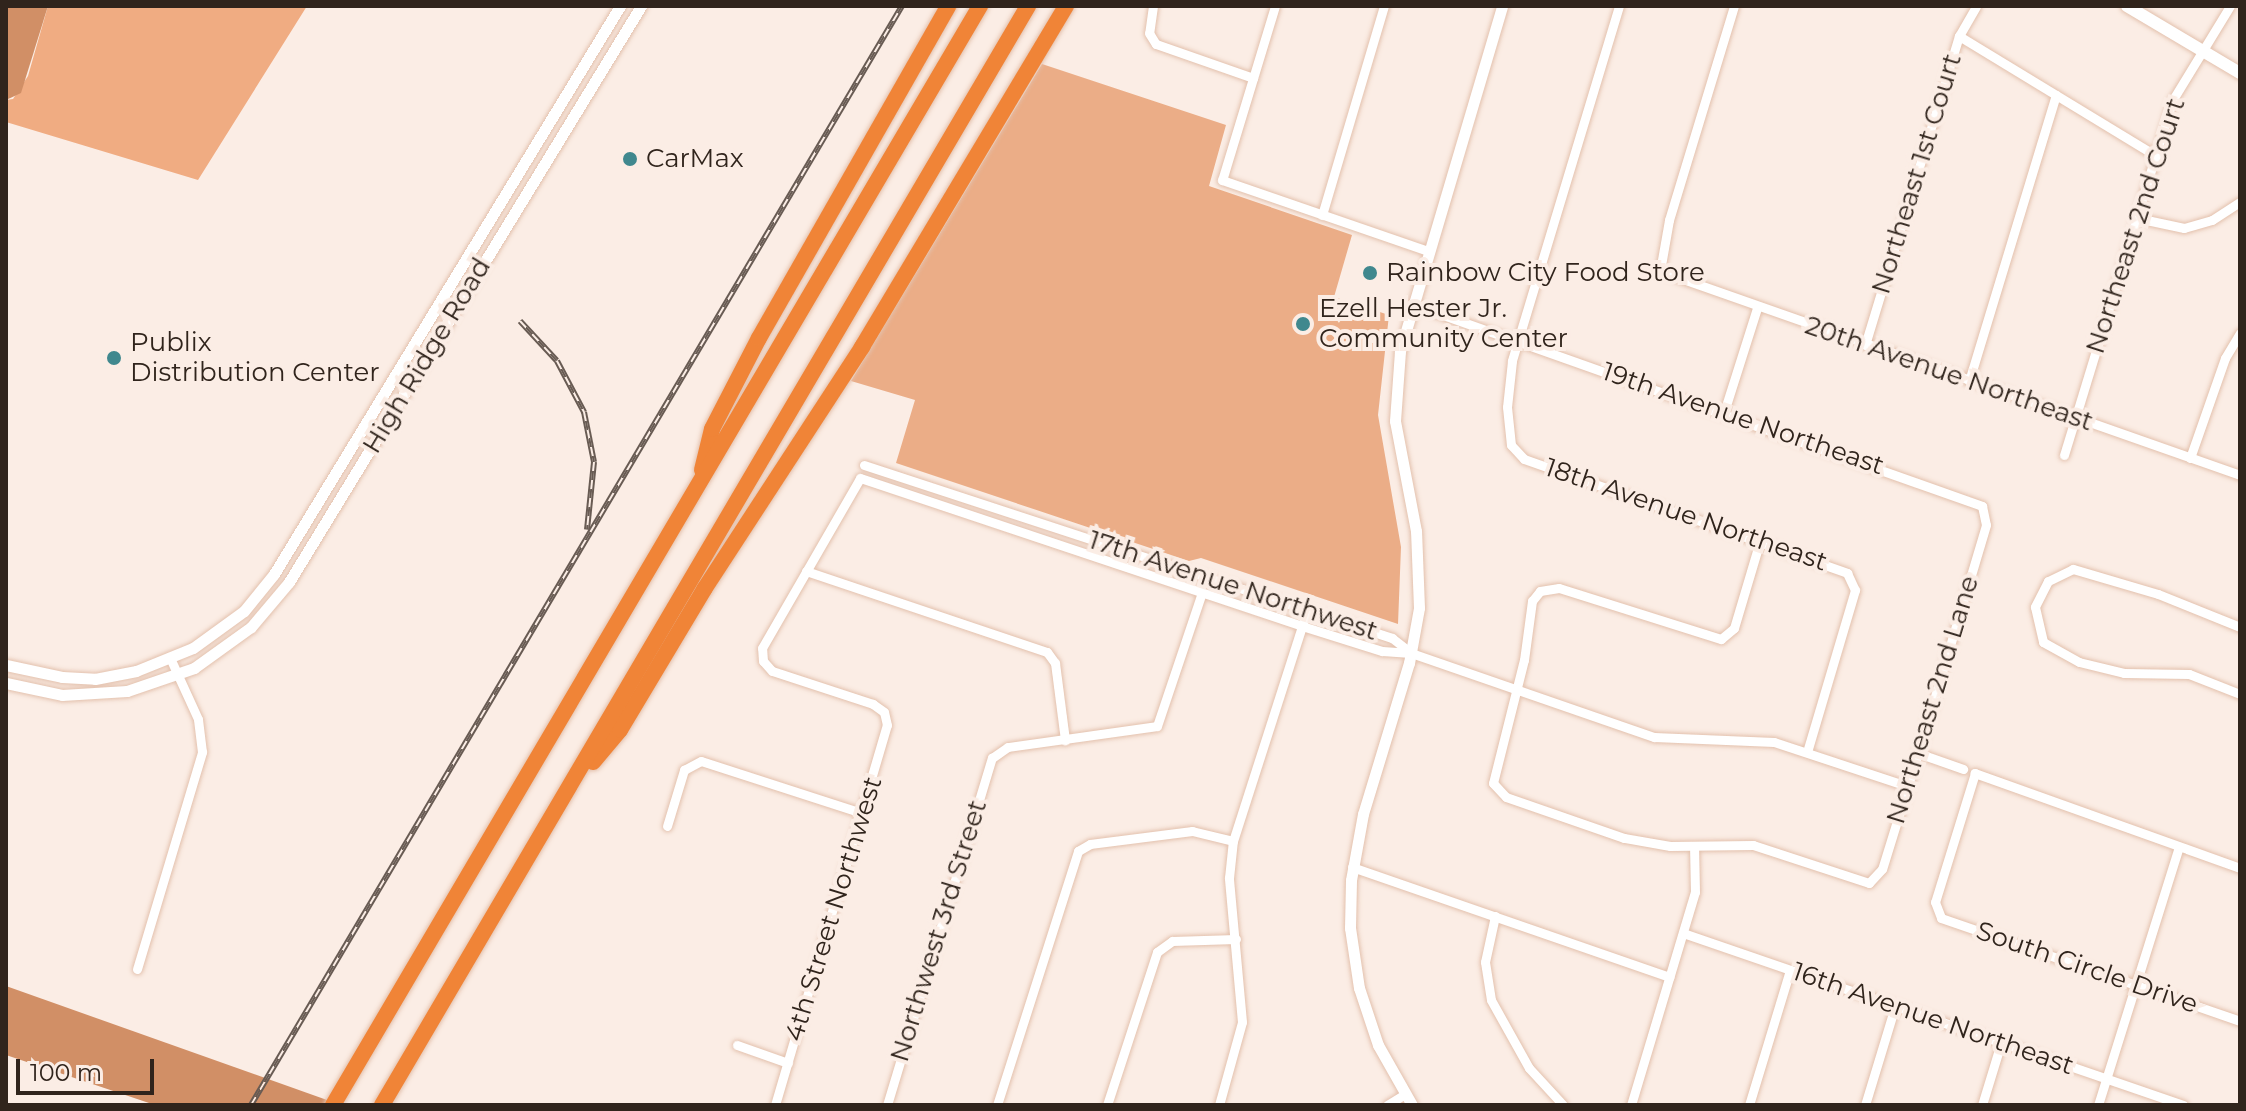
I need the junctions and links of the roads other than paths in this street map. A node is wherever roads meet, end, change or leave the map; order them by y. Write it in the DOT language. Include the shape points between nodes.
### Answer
graph roads {
  1 [pos="641,6"];
  2 [pos="948,6"];
  3 [pos="980,6"];
  4 [pos="1028,6"];
  5 [pos="1066,6"];
  6 [pos="1153,6"];
  7 [pos="1275,6"];
  8 [pos="1384,6"];
  9 [pos="1502,6"];
  10 [pos="1619,6"];
  11 [pos="1734,6"];
  12 [pos="1976,6"];
  13 [pos="2127,6"];
  14 [pos="2230,6"];
  15 [pos="618,10"];
  16 [pos="629,23"];
  17 [pos="1959,36"];
  18 [pos="2202,52"];
  19 [pos="2240,73"];
  20 [pos="1253,78"];
  21 [pos="2056,95"];
  22 [pos="2156,156"];
  23 [pos="2240,202"];
  24 [pos="1322,215"];
  25 [pos="2137,218"];
  26 [pos="1428,251"];
  27 [pos="464,263"];
  28 [pos="478,272"];
  29 [pos="1412,304"];
  30 [pos="1757,308"];
  31 [pos="2240,333"];
  32 [pos="1517,341"];
  33 [pos="1865,345"];
  34 [pos="1969,381"];
  35 [pos="1724,412"];
  36 [pos="370,417"];
  37 [pos="2075,418"];
  38 [pos="384,427"];
  39 [pos="2064,455"];
  40 [pos="2190,458"];
  41 [pos="864,465"];
  42 [pos="2240,475"];
  43 [pos="698,489"];
  44 [pos="1982,506"];
  45 [pos="1760,541"];
  46 [pos="806,571"];
  47 [pos="1202,592"];
  48 [pos="257,596"];
  49 [pos="270,607"];
  50 [pos="1307,610"];
  51 [pos="1302,626"];
  52 [pos="2240,627"];
  53 [pos="1411,653"];
  54 [pos="171,660"];
  55 [pos="9,666"];
  56 [pos="179,675"];
  57 [pos="6,683"];
  58 [pos="1517,689"];
  59 [pos="2240,694"];
  60 [pos="1065,740"];
  61 [pos="1807,752"];
  62 [pos="1918,753"];
  63 [pos="1963,769"];
  64 [pos="1907,786"];
  65 [pos="563,797"];
  66 [pos="862,813"];
  67 [pos="667,826"];
  68 [pos="1233,841"];
  69 [pos="1694,846"];
  70 [pos="2178,849"];
  71 [pos="1352,867"];
  72 [pos="2240,868"];
  73 [pos="1495,916"];
  74 [pos="1683,933"];
  75 [pos="1236,939"];
  76 [pos="137,969"];
  77 [pos="1790,970"];
  78 [pos="1670,977"];
  79 [pos="2135,983"];
  80 [pos="1895,1006"];
  81 [pos="2240,1021"];
  82 [pos="2001,1043"];
  83 [pos="737,1045"];
  84 [pos="788,1063"];
  85 [pos="2104,1077"];
  86 [pos="385,1099"];
  87 [pos="1408,1100"];
  88 [pos="333,1105"];
  89 [pos="775,1105"];
  90 [pos="887,1105"];
  91 [pos="997,1105"];
  92 [pos="1107,1105"];
  93 [pos="1219,1105"];
  94 [pos="1387,1105"];
  95 [pos="1563,1105"];
  96 [pos="1631,1105"];
  97 [pos="1749,1105"];
  98 [pos="1865,1105"];
  99 [pos="1982,1105"];
  100 [pos="2098,1105"];
  101 [pos="2183,1105"];
  1 -- 16 [label="street, High Ridge Road"];
  2 -- 43 [label="highway" via="759,338 712,429"];
  3 -- 43 [label="highway"];
  4 -- 65 [label="highway"];
  5 -- 65 [label="highway" via="882,316 705,588 620,730"];
  6 -- 20 [label="street" via="1152,39"];
  7 -- 20 [label="street"];
  8 -- 24 [label="street"];
  9 -- 26 [label="street"];
  10 -- 32 [label="street"];
  11 -- 30 [label="street, 20th Avenue Northeast" via="1669,220 1660,271"];
  12 -- 17 [label="street, Northeast 1st Court"];
  13 -- 18 [label="main road"];
  14 -- 18 [label="street, Northeast 2nd Court"];
  15 -- 16 [label="street"];
  15 -- 27 [label="street, High Ridge Road"];
  16 -- 28 [label="street, High Ridge Road"];
  17 -- 21 [label="street"];
  17 -- 33 [label="street, Northeast 1st Court"];
  18 -- 19 [label="main road"];
  18 -- 22 [label="street, Northeast 2nd Court" via="2172,101"];
  20 -- 24 [label="street" via="1222,180"];
  21 -- 22 [label="street"];
  21 -- 34 [label="street"];
  22 -- 25 [label="street, Northeast 2nd Court"];
  23 -- 25 [label="street" via="2212,220 2184,228"];
  24 -- 26 [label="street"];
  25 -- 37 [label="street, Northeast 2nd Court"];
  26 -- 29 [label="street"];
  27 -- 28 [label="street"];
  27 -- 36 [label="street, High Ridge Road"];
  28 -- 38 [label="street, High Ridge Road"];
  29 -- 32 [label="street, 19th Avenue Northeast"];
  29 -- 53 [label="street" via="1395,402 1397,447 1419,557"];
  30 -- 33 [label="street, 20th Avenue Northeast"];
  30 -- 35 [label="street"];
  31 -- 40 [label="street" via="2225,358"];
  32 -- 35 [label="street, 19th Avenue Northeast"];
  32 -- 45 [label="street, 18th Avenue Northeast" via="1507,407 1511,445 1518,456"];
  33 -- 34 [label="street, 20th Avenue Northeast"];
  34 -- 37 [label="street, 20th Avenue Northeast"];
  35 -- 44 [label="street, 19th Avenue Northeast"];
  36 -- 38 [label="street"];
  36 -- 48 [label="street, High Ridge Road"];
  37 -- 39 [label="street, Northeast 2nd Court"];
  37 -- 40 [label="street, 20th Avenue Northeast"];
  38 -- 49 [label="street, High Ridge Road"];
  40 -- 42 [label="street, 20th Avenue Northeast"];
  41 -- 50 [label="street, 17th Avenue Northwest"];
  43 -- 88 [label="highway"];
  44 -- 62 [label="street, Northeast 2nd Lane" via="1986,525"];
  45 -- 58 [label="street" via="1734,628 1721,639 1546,587 1532,601"];
  45 -- 61 [label="street, 18th Avenue Northeast" via="1852,578 1855,590"];
  46 -- 47 [label="street, 17th Avenue Northwest" via="860,478"];
  46 -- 60 [label="street" via="1047,652 1055,663"];
  46 -- 66 [label="street, 4th Street Northwest" via="764,642 763,661 772,671 884,712 886,731"];
  47 -- 51 [label="street, 17th Avenue Northwest"];
  47 -- 60 [label="street" via="1162,721 1151,729"];
  48 -- 49 [label="street"];
  48 -- 54 [label="street, High Ridge Road" via="213,636"];
  49 -- 56 [label="street, High Ridge Road" via="236,641"];
  50 -- 51 [label="street"];
  50 -- 53 [label="street, 17th Avenue Northwest" via="1392,638"];
  51 -- 53 [label="street, 17th Avenue Northwest" via="1382,651"];
  51 -- 68 [label="street"];
  52 -- 59 [label="street" via="2158,594 2073,569 2043,587 2034,614 2043,642 2079,662 2124,673 2189,674"];
  53 -- 58 [label="street"];
  53 -- 71 [label="street"];
  54 -- 55 [label="street, High Ridge Road" via="95,679"];
  54 -- 56 [label="street"];
  55 -- 57 [label="street"];
  56 -- 57 [label="street, High Ridge Road" via="127,691 79,696"];
  56 -- 76 [label="street" via="198,719 202,752"];
  58 -- 61 [label="street" via="1654,737 1750,738"];
  58 -- 69 [label="street" via="1492,776 1495,789 1624,838"];
  60 -- 90 [label="street, Northwest 3rd Street" via="1008,747 992,758"];
  61 -- 64 [label="street"];
  62 -- 63 [label="street"];
  62 -- 64 [label="street, Northeast 2nd Lane"];
  64 -- 69 [label="street, Northeast 2nd Lane" via="1882,869 1862,884 1753,845"];
  65 -- 86 [label="highway"];
  66 -- 67 [label="street" via="701,761 684,770"];
  66 -- 84 [label="street, 4th Street Northwest"];
  68 -- 75 [label="street" via="1229,878"];
  68 -- 91 [label="street" via="1192,831 1090,844 1074,856"];
  69 -- 74 [label="street" via="1696,885"];
  70 -- 72 [label="street"];
  70 -- 79 [label="street"];
  70 -- 79 [label="street, South Circle Drive" via="2154,834 1975,773 1936,912"];
  71 -- 73 [label="street"];
  71 -- 87 [label="street" via="1350,928 1359,988 1378,1045"];
  73 -- 78 [label="street"];
  73 -- 95 [label="street" via="1485,962 1491,1000 1529,1068"];
  74 -- 77 [label="street, 16th Avenue Northeast"];
  74 -- 78 [label="street"];
  75 -- 92 [label="street" via="1172,941 1157,952"];
  75 -- 93 [label="street" via="1242,1022"];
  77 -- 80 [label="street, 16th Avenue Northeast"];
  77 -- 97 [label="street"];
  78 -- 96 [label="street"];
  79 -- 81 [label="street, South Circle Drive"];
  79 -- 85 [label="street"];
  80 -- 82 [label="street, 16th Avenue Northeast"];
  80 -- 98 [label="street"];
  82 -- 85 [label="street, 16th Avenue Northeast"];
  82 -- 99 [label="street"];
  83 -- 84 [label="street"];
  84 -- 89 [label="street, 4th Street Northwest"];
  85 -- 100 [label="street"];
  85 -- 101 [label="street, 16th Avenue Northeast"];
  87 -- 94 [label="street"];
}
